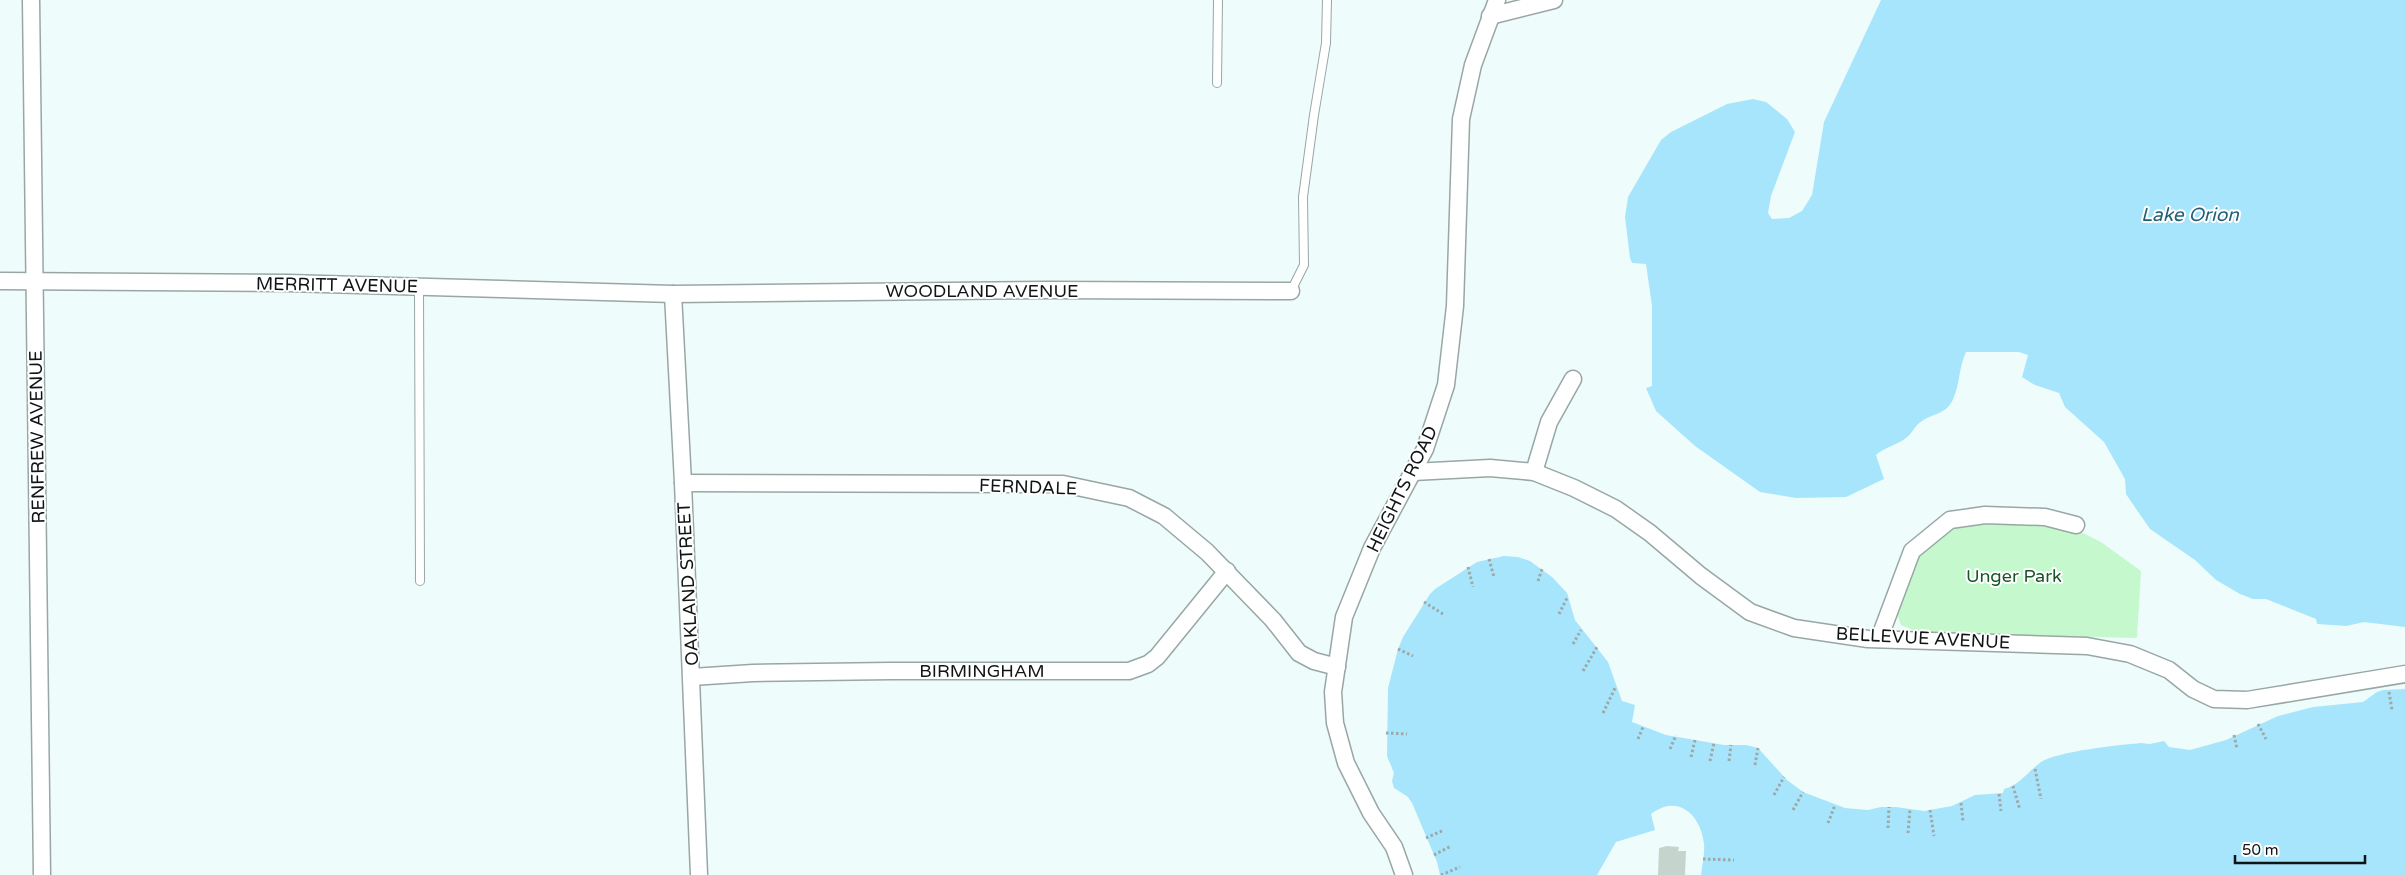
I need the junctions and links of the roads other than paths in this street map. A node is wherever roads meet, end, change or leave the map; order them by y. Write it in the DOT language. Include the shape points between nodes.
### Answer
graph roads {
  1 [pos="32,0"];
  2 [pos="1218,0"];
  3 [pos="1327,0"];
  4 [pos="1497,0"];
  5 [pos="1554,0"];
  6 [pos="1490,16"];
  7 [pos="1217,83"];
  8 [pos="0,281"];
  9 [pos="36,282"];
  10 [pos="419,286"];
  11 [pos="1291,291"];
  12 [pos="673,294"];
  13 [pos="1573,379"];
  14 [pos="1413,472"];
  15 [pos="1534,472"];
  16 [pos="684,483"];
  17 [pos="2076,525"];
  18 [pos="1227,571"];
  19 [pos="420,582"];
  20 [pos="1879,639"];
  21 [pos="1336,667"];
  22 [pos="2405,674"];
  23 [pos="692,677"];
  24 [pos="42,875"];
  25 [pos="699,875"];
  26 [pos="1404,875"];
  1 -- 9 [label="street, RENFREW AVENUE"];
  2 -- 7 [label="lane"];
  3 -- 11 [label="lane" via="1326,43 1303,197 1304,265"];
  4 -- 6 [label="street, HEIGHTS ROAD"];
  5 -- 6 [label="street"];
  6 -- 14 [label="street, HEIGHTS ROAD" via="1473,65 1461,119 1455,306 1446,385 1434,427"];
  8 -- 9 [label="street, MERRITT AVENUE"];
  9 -- 10 [label="street, MERRITT AVENUE"];
  9 -- 24 [label="street, RENFREW AVENUE"];
  10 -- 12 [label="street, MERRITT AVENUE"];
  10 -- 19 [label="lane"];
  11 -- 12 [label="street, WOODLAND AVENUE"];
  12 -- 16 [label="street, OAKLAND STREET"];
  13 -- 15 [label="street" via="1549,422"];
  14 -- 15 [label="street, BELLEVUE AVENUE" via="1490,468"];
  14 -- 21 [label="street, HEIGHTS ROAD" via="1372,548 1344,617"];
  15 -- 20 [label="street, BELLEVUE AVENUE" via="1616,509 1750,612 1794,628"];
  16 -- 18 [label="street, FERNDALE" via="1063,484 1128,498 1164,516"];
  16 -- 23 [label="street, OAKLAND STREET"];
  17 -- 20 [label="street" via="2045,516 1984,515 1950,520 1912,551"];
  18 -- 21 [label="street, FERNDALE" via="1299,653"];
  18 -- 23 [label="street, BIRMINGHAM" via="1157,657 1130,671 881,671"];
  20 -- 22 [label="street, BELLEVUE AVENUE" via="2087,646 2130,654 2161,667 2214,699 2247,700"];
  21 -- 26 [label="street, HEIGHTS ROAD" via="1333,692 1335,723 1346,763 1371,813 1394,847"];
  23 -- 25 [label="street, OAKLAND STREET"];
}
